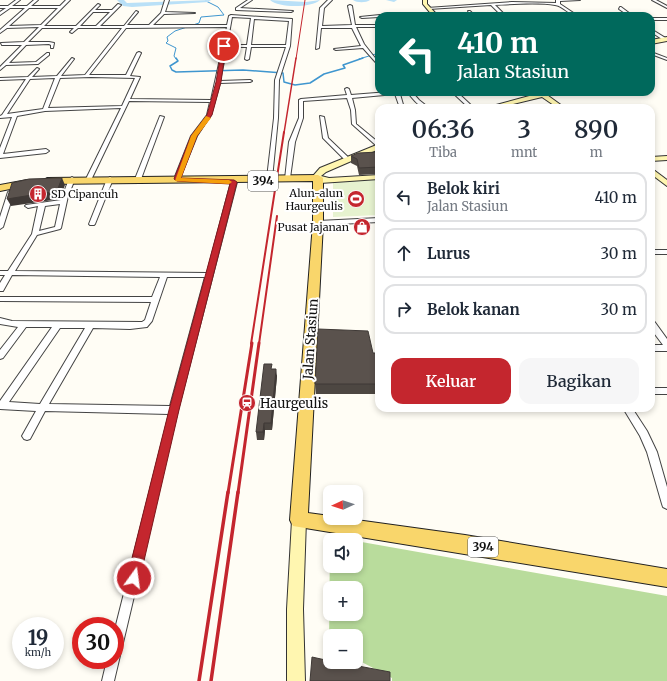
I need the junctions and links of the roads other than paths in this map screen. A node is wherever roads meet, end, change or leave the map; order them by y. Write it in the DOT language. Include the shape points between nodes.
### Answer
graph roads {
  1 [pos="18,0"];
  2 [pos="36,0"];
  3 [pos="68,0"];
  4 [pos="250,0"];
  5 [pos="330,0"];
  6 [pos="425,0"];
  7 [pos="480,0"];
  8 [pos="578,0"];
  9 [pos="654,0"];
  10 [pos="558,1"];
  11 [pos="166,2"];
  12 [pos="513,2"];
  13 [pos="492,4"];
  14 [pos="98,5"];
  15 [pos="119,5"];
  16 [pos="486,5"];
  17 [pos="350,6"];
  18 [pos="0,7"];
  19 [pos="9,7"];
  20 [pos="28,7"];
  21 [pos="62,7"];
  22 [pos="667,7"];
  23 [pos="429,8"];
  24 [pos="620,8"];
  25 [pos="238,9"];
  26 [pos="92,11"];
  27 [pos="113,11"];
  28 [pos="291,11"];
  29 [pos="136,12"];
  30 [pos="433,12"];
  31 [pos="500,12"];
  32 [pos="571,12"];
  33 [pos="626,12"];
  34 [pos="163,13"];
  35 [pos="193,13"];
  36 [pos="0,14"];
  37 [pos="231,16"];
  38 [pos="375,16"];
  39 [pos="253,17"];
  40 [pos="362,17"];
  41 [pos="655,19"];
  42 [pos="667,19"];
  43 [pos="124,25"];
  44 [pos="151,25"];
  45 [pos="79,26"];
  46 [pos="98,26"];
  47 [pos="228,26"];
  48 [pos="375,26"];
  49 [pos="0,27"];
  50 [pos="6,27"];
  51 [pos="42,27"];
  52 [pos="319,27"];
  53 [pos="352,27"];
  54 [pos="0,32"];
  55 [pos="72,32"];
  56 [pos="655,32"];
  57 [pos="30,39"];
  58 [pos="667,40"];
  59 [pos="1,41"];
  60 [pos="655,42"];
  61 [pos="26,43"];
  62 [pos="249,45"];
  63 [pos="224,46"];
  64 [pos="288,46"];
  65 [pos="52,47"];
  66 [pos="364,47"];
  67 [pos="318,48"];
  68 [pos="336,49"];
  69 [pos="139,53"];
  70 [pos="48,54"];
  71 [pos="655,54"];
  72 [pos="72,59"];
  73 [pos="247,59"];
  74 [pos="667,59"];
  75 [pos="375,60"];
  76 [pos="5,64"];
  77 [pos="0,69"];
  78 [pos="37,69"];
  79 [pos="86,76"];
  80 [pos="128,76"];
  81 [pos="58,77"];
  82 [pos="29,78"];
  83 [pos="0,79"];
  84 [pos="250,81"];
  85 [pos="218,82"];
  86 [pos="347,89"];
  87 [pos="375,95"];
  88 [pos="413,96"];
  89 [pos="458,96"];
  90 [pos="539,96"];
  91 [pos="350,97"];
  92 [pos="127,100"];
  93 [pos="212,101"];
  94 [pos="421,104"];
  95 [pos="468,104"];
  96 [pos="508,104"];
  97 [pos="554,104"];
  98 [pos="123,107"];
  99 [pos="45,110"];
  100 [pos="15,114"];
  101 [pos="322,116"];
  102 [pos="1,117"];
  103 [pos="162,117"];
  104 [pos="375,142"];
  105 [pos="375,148"];
  106 [pos="46,151"];
  107 [pos="0,155"];
  108 [pos="667,158"];
  109 [pos="655,159"];
  110 [pos="348,160"];
  111 [pos="655,174"];
  112 [pos="375,176"];
  113 [pos="270,178"];
  114 [pos="287,178"];
  115 [pos="89,179"];
  116 [pos="110,179"];
  117 [pos="138,179"];
  118 [pos="177,179"];
  119 [pos="72,180"];
  120 [pos="234,180"];
  121 [pos="321,180"];
  122 [pos="667,184"];
  123 [pos="12,186"];
  124 [pos="0,188"];
  125 [pos="64,202"];
  126 [pos="42,204"];
  127 [pos="28,206"];
  128 [pos="375,220"];
  129 [pos="318,223"];
  130 [pos="92,224"];
  131 [pos="0,227"];
  132 [pos="35,234"];
  133 [pos="655,252"];
  134 [pos="667,252"];
  135 [pos="0,273"];
  136 [pos="10,273"];
  137 [pos="164,275"];
  138 [pos="210,275"];
  139 [pos="0,289"];
  140 [pos="0,299"];
  141 [pos="156,300"];
  142 [pos="4,322"];
  143 [pos="24,324"];
  144 [pos="58,325"];
  145 [pos="90,326"];
  146 [pos="0,329"];
  147 [pos="655,329"];
  148 [pos="667,346"];
  149 [pos="655,348"];
  150 [pos="0,356"];
  151 [pos="655,391"];
  152 [pos="667,391"];
  153 [pos="1,405"];
  154 [pos="41,407"];
  155 [pos="174,410"];
  156 [pos="630,412"];
  157 [pos="27,436"];
  158 [pos="667,504"];
  159 [pos="299,520"];
  160 [pos="667,578"];
  161 [pos="124,617"];
  162 [pos="111,669"];
  163 [pos="108,681"];
  164 [pos="296,681"];
  1 -- 19 [label="street"];
  2 -- 20 [label="street"];
  3 -- 21 [label="street"];
  4 -- 25 [label="street"];
  5 -- 52 [label="street" via="322,8"];
  6 -- 23 [label="street"];
  7 -- 16 [label="street"];
  8 -- 10 [label="street"];
  9 -- 22 [label="street"];
  10 -- 12 [label="street"];
  10 -- 32 [label="street"];
  11 -- 34 [label="street"];
  12 -- 13 [label="street"];
  13 -- 16 [label="street"];
  13 -- 31 [label="street"];
  14 -- 26 [label="street"];
  15 -- 27 [label="street"];
  16 -- 23 [label="street"];
  17 -- 53 [label="street"];
  18 -- 19 [label="street"];
  19 -- 20 [label="street"];
  19 -- 36 [label="street"];
  20 -- 21 [label="street"];
  20 -- 50 [label="street"];
  21 -- 51 [label="street"];
  23 -- 30 [label="street"];
  24 -- 33 [label="street"];
  25 -- 28 [label="street"];
  25 -- 37 [label="street"];
  26 -- 27 [label="street"];
  26 -- 45 [label="street"];
  27 -- 46 [label="street"];
  29 -- 43 [label="street"];
  34 -- 35 [label="street"];
  34 -- 44 [label="street"];
  37 -- 39 [label="street"];
  37 -- 47 [label="street"];
  38 -- 40 [label="street"];
  39 -- 62 [label="street"];
  39 -- 64 [label="street" via="291,20"];
  41 -- 42 [label="street"];
  43 -- 44 [label="street"];
  43 -- 46 [label="street"];
  43 -- 79 [label="street"];
  44 -- 47 [label="street"];
  45 -- 46 [label="street"];
  45 -- 51 [label="street"];
  45 -- 55 [label="street"];
  47 -- 63 [label="street"];
  48 -- 53 [label="street"];
  49 -- 50 [label="street"];
  50 -- 51 [label="street"];
  50 -- 54 [label="street"];
  51 -- 57 [label="street"];
  52 -- 53 [label="street"];
  52 -- 67 [label="street"];
  53 -- 66 [label="street"];
  56 -- 58 [label="street"];
  57 -- 59 [label="street"];
  57 -- 61 [label="street"];
  58 -- 60 [label="street"];
  59 -- 61 [label="street"];
  61 -- 65 [label="street" via="51,43"];
  61 -- 76 [label="street"];
  62 -- 63 [label="street"];
  62 -- 64 [label="street"];
  62 -- 73 [label="street"];
  63 -- 85 [label="street"];
  64 -- 113 [label="street" via="278,73"];
  66 -- 68 [label="street"];
  66 -- 75 [label="street"];
  69 -- 80 [label="street"];
  70 -- 76 [label="street" via="37,64"];
  71 -- 74 [label="street"];
  72 -- 81 [label="street"];
  76 -- 77 [label="street"];
  78 -- 82 [label="street"];
  79 -- 80 [label="street"];
  79 -- 81 [label="street"];
  80 -- 92 [label="street" via="136,76 138,79"];
  81 -- 82 [label="street"];
  81 -- 99 [label="street"];
  82 -- 83 [label="street"];
  82 -- 102 [label="street"];
  84 -- 85 [label="street"];
  85 -- 93 [label="street"];
  86 -- 91 [label="street"];
  87 -- 91 [label="street"];
  88 -- 94 [label="street"];
  89 -- 95 [label="street"];
  90 -- 96 [label="street"];
  90 -- 97 [label="street"];
  91 -- 104 [label="street" via="354,124"];
  91 -- 114 [label="street" via="301,100 302,116 292,142"];
  92 -- 93 [label="street"];
  92 -- 98 [label="street"];
  93 -- 118 [label="street" via="208,119 194,136"];
  98 -- 99 [label="street"];
  98 -- 115 [label="street"];
  99 -- 100 [label="street"];
  100 -- 102 [label="street"];
  100 -- 107 [label="street"];
  101 -- 110 [label="street" via="326,138"];
  103 -- 117 [label="street"];
  105 -- 110 [label="street"];
  106 -- 107 [label="street"];
  108 -- 109 [label="street"];
  110 -- 121 [label="street" via="318,173 317,176"];
  111 -- 122 [label="street"];
  112 -- 121 [label="street"];
  113 -- 114 [label="main road, 394"];
  113 -- 120 [label="main road, 394"];
  114 -- 121 [label="main road, 394"];
  115 -- 116 [label="main road, 394"];
  115 -- 119 [label="main road, 394"];
  116 -- 117 [label="main road, 394"];
  116 -- 130 [label="street"];
  117 -- 118 [label="main road, 394"];
  118 -- 120 [label="main road, 394"];
  119 -- 123 [label="main road, 394"];
  119 -- 125 [label="street"];
  120 -- 121 [label="main road, 394"];
  120 -- 138 [label="street"];
  121 -- 129 [label="main road, Jalan Stasiun"];
  123 -- 124 [label="main road, 394"];
  123 -- 131 [label="street"];
  125 -- 126 [label="street"];
  125 -- 132 [label="street" via="58,228"];
  126 -- 127 [label="street"];
  126 -- 132 [label="street"];
  128 -- 129 [label="street"];
  129 -- 159 [label="main road, Jalan Stasiun"];
  132 -- 136 [label="street"];
  133 -- 134 [label="street"];
  135 -- 136 [label="street"];
  136 -- 137 [label="street"];
  136 -- 139 [label="street"];
  137 -- 138 [label="street"];
  137 -- 141 [label="street"];
  138 -- 155 [label="street"];
  140 -- 141 [label="street"];
  141 -- 145 [label="street" via="144,325"];
  142 -- 143 [label="street"];
  142 -- 146 [label="street"];
  143 -- 144 [label="street"];
  143 -- 150 [label="street"];
  144 -- 145 [label="street"];
  144 -- 153 [label="street"];
  145 -- 154 [label="street"];
  147 -- 148 [label="street"];
  148 -- 149 [label="street"];
  151 -- 152 [label="street"];
  153 -- 154 [label="street"];
  154 -- 155 [label="street"];
  154 -- 157 [label="street"];
  155 -- 161 [label="street"];
  156 -- 158 [label="street" via="652,452"];
  159 -- 160 [label="main road, 394" via="465,544"];
  159 -- 164 [label="street" via="295,609"];
  162 -- 163 [label="street"];
}
